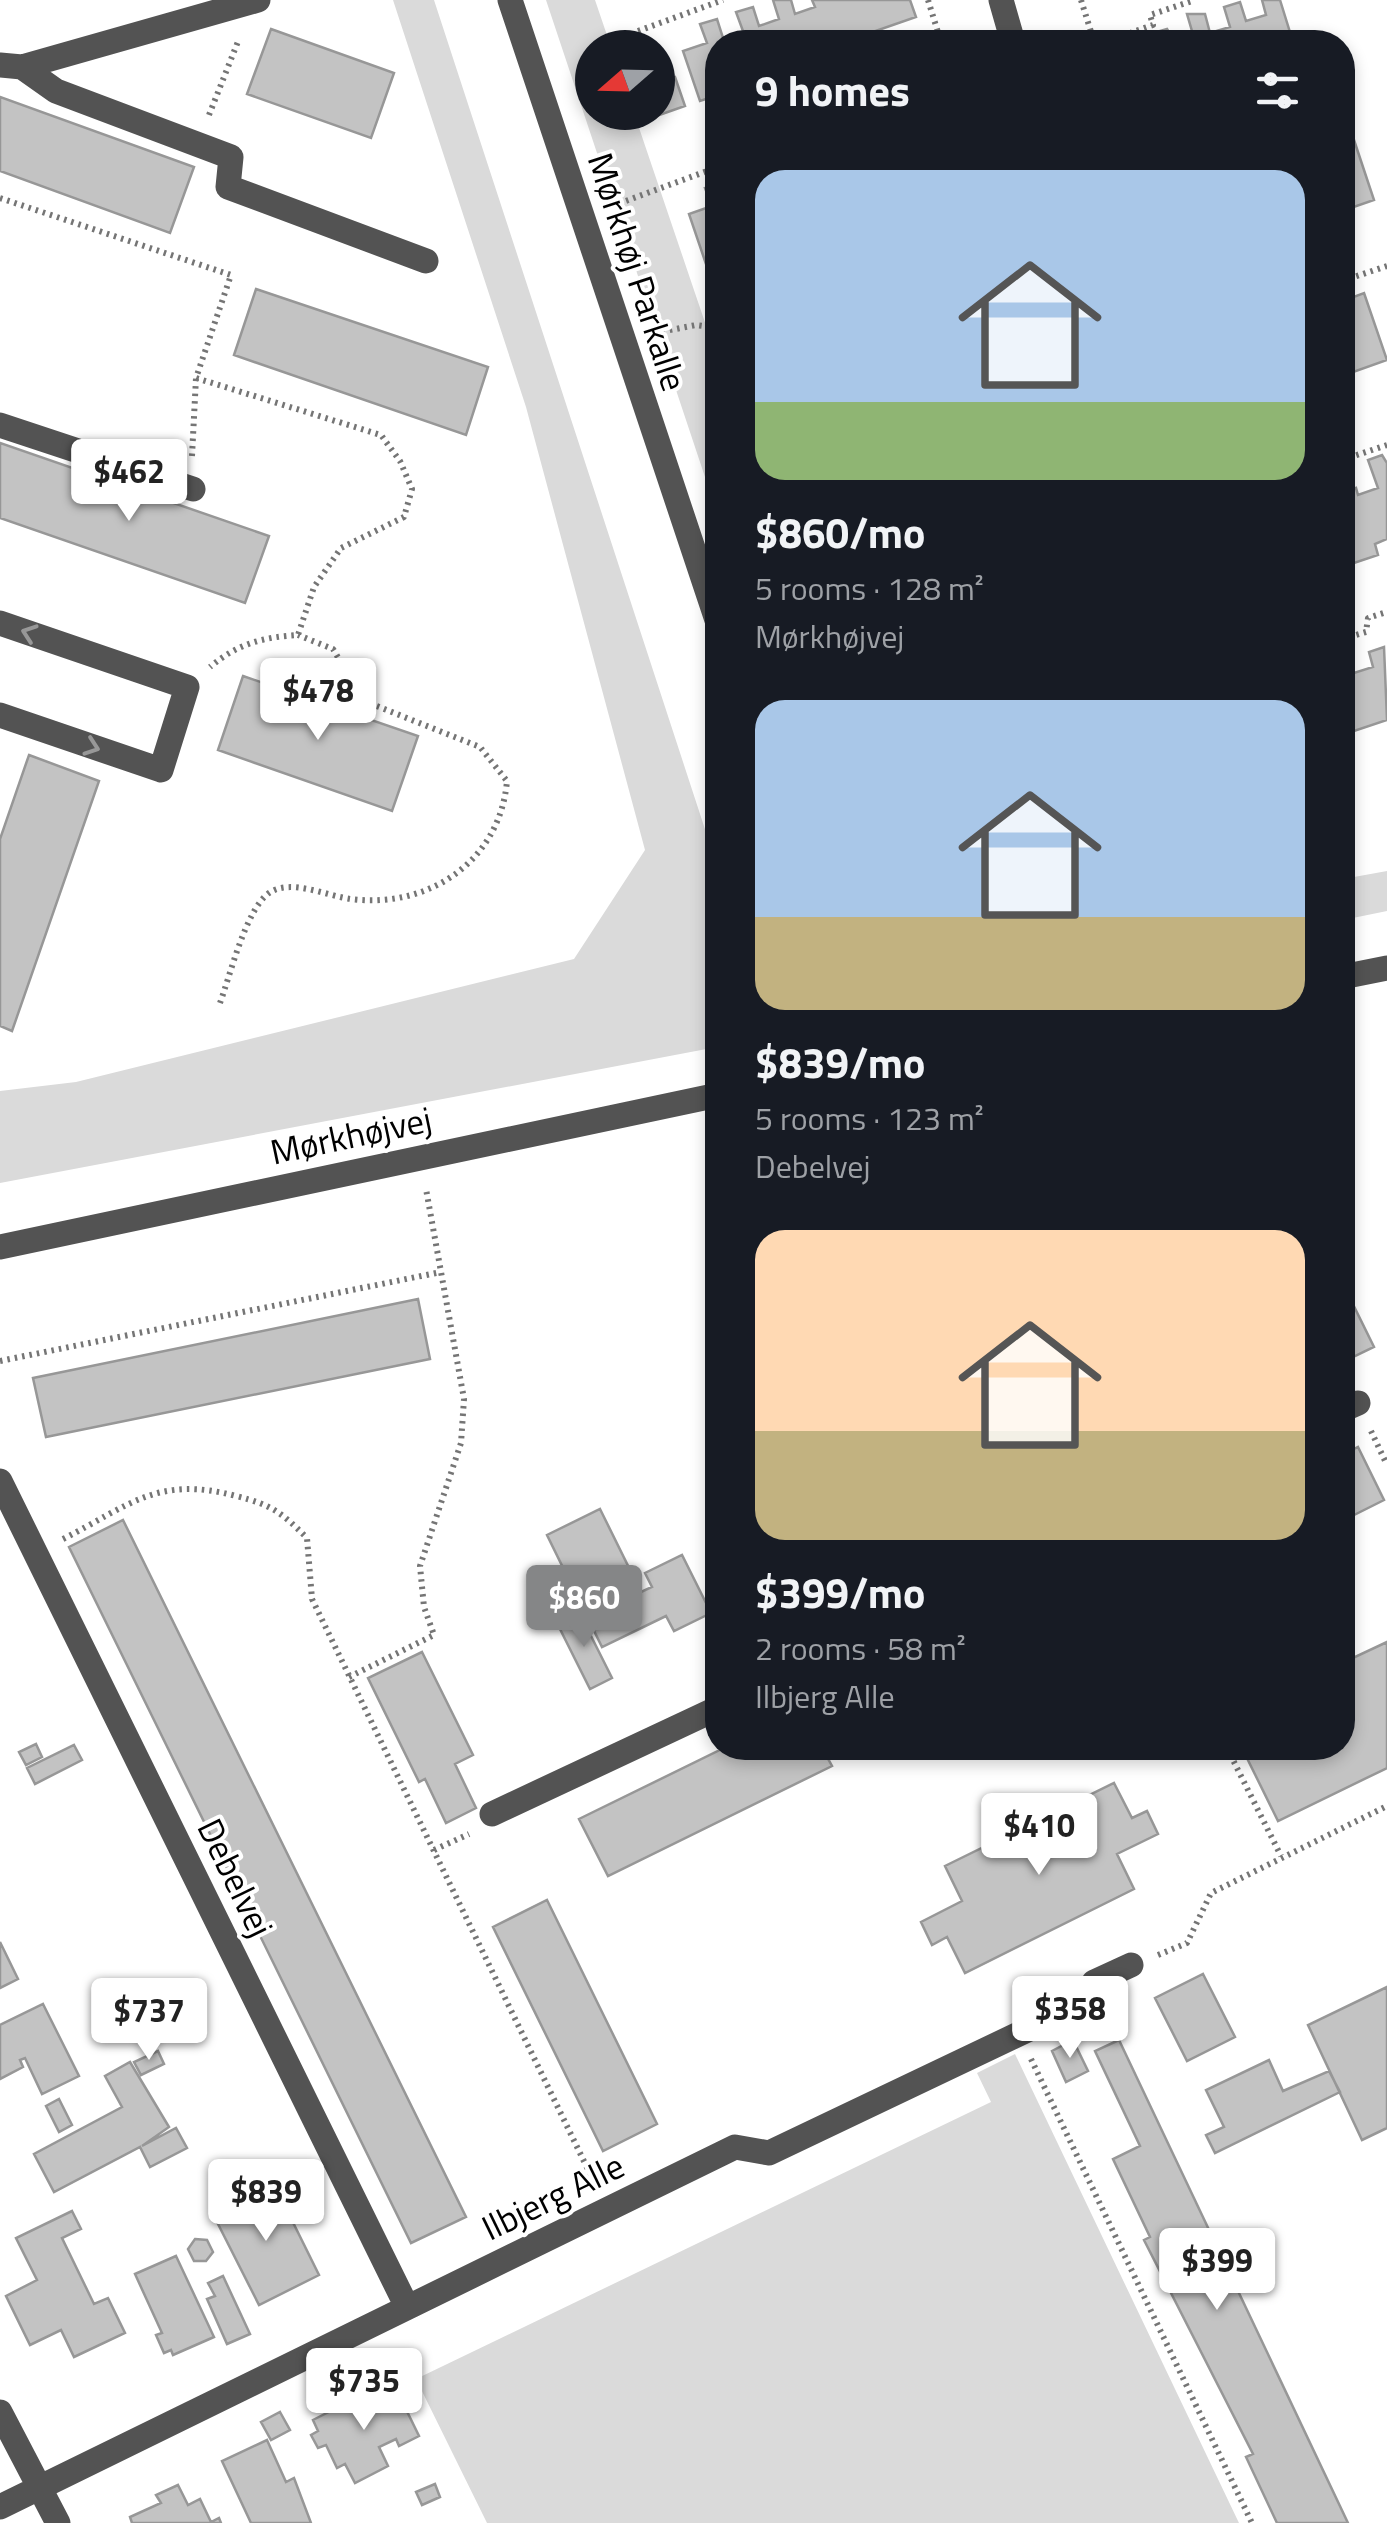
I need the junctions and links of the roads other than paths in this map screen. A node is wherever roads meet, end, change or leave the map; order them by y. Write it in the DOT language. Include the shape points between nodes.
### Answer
graph roads {
  1 [pos="256,0"];
  2 [pos="510,0"];
  3 [pos="1001,0"];
  4 [pos="1010,30"];
  5 [pos="11,66"];
  6 [pos="426,261"];
  7 [pos="0,425"];
  8 [pos="184,485"];
  9 [pos="705,583"];
  10 [pos="0,623"];
  11 [pos="0,715"];
  12 [pos="1387,968"];
  13 [pos="1355,974"];
  14 [pos="705,1098"];
  15 [pos="0,1246"];
  16 [pos="0,1481"];
  17 [pos="705,1714"];
  18 [pos="492,1814"];
  19 [pos="1131,1965"];
  20 [pos="407,2307"];
  21 [pos="0,2412"];
  22 [pos="37,2489"];
  23 [pos="0,2506"];
  24 [pos="58,2523"];
  1 -- 5 [label="street"];
  2 -- 9 [label="street, Mørkhøj Parkalle"];
  3 -- 4 [label="street"];
  5 -- 6 [label="street" via="56,92 231,157 228,187"];
  7 -- 8 [label="street"];
  11 -- 10 [label="street, one-way" via="161,770 186,688"];
  12 -- 13 [label="street"];
  14 -- 15 [label="street, Mørkhøjvej"];
  16 -- 20 [label="street, Debelvej"];
  17 -- 18 [label="street"];
  19 -- 20 [label="street, Ilbjerg Alle" via="1094,1982 1086,2002 1020,2035 769,2153 735,2146"];
  20 -- 22 [label="street, Ilbjerg Alle"];
  21 -- 22 [label="street"];
  22 -- 23 [label="street, Ilbjerg Alle"];
  22 -- 24 [label="street"];
}
